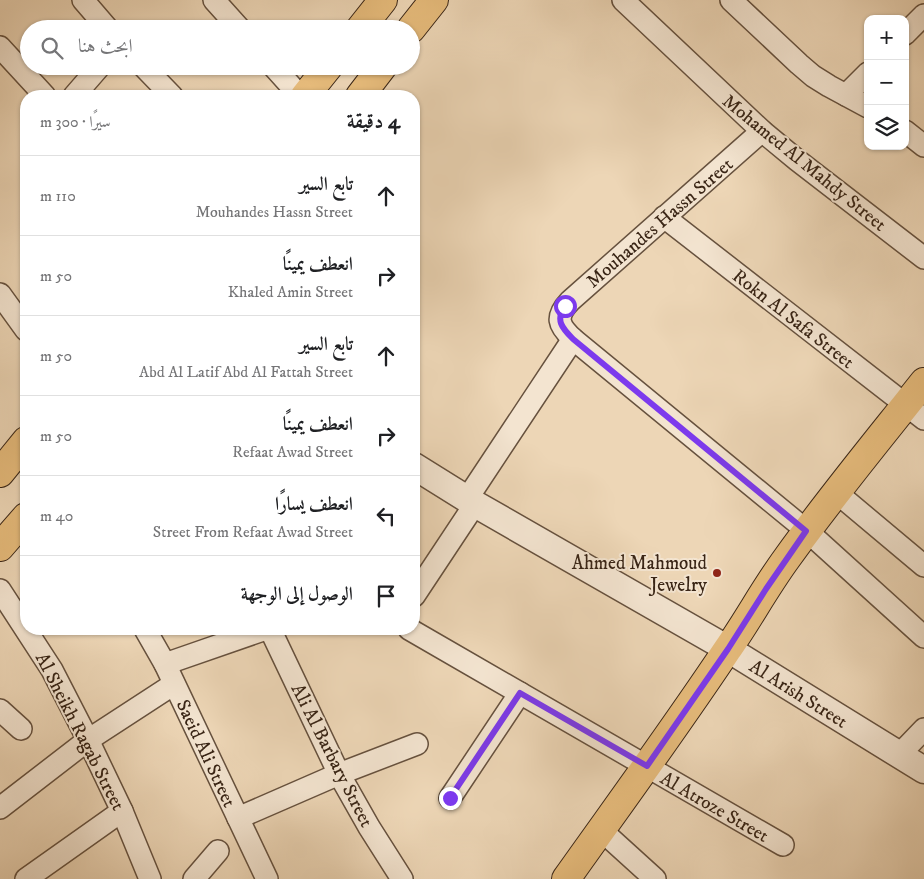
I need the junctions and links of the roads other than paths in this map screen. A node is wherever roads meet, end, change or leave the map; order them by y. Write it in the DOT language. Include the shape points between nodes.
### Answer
graph roads {
  1 [pos="83,0"];
  2 [pos="214,0"];
  3 [pos="383,0"];
  4 [pos="434,0"];
  5 [pos="623,0"];
  6 [pos="731,0"];
  7 [pos="924,15"];
  8 [pos="100,20"];
  9 [pos="232,20"];
  10 [pos="367,20"];
  11 [pos="418,20"];
  12 [pos="909,30"];
  13 [pos="0,47"];
  14 [pos="20,69"];
  15 [pos="26,75"];
  16 [pos="92,75"];
  17 [pos="152,75"];
  18 [pos="281,75"];
  19 [pos="322,75"];
  20 [pos="376,75"];
  21 [pos="864,77"];
  22 [pos="39,90"];
  23 [pos="79,90"];
  24 [pos="166,90"];
  25 [pos="295,90"];
  26 [pos="310,90"];
  27 [pos="365,90"];
  28 [pos="846,95"];
  29 [pos="864,105"];
  30 [pos="762,131"];
  31 [pos="909,134"];
  32 [pos="924,146"];
  33 [pos="664,217"];
  34 [pos="924,258"];
  35 [pos="0,294"];
  36 [pos="20,322"];
  37 [pos="573,339"];
  38 [pos="924,382"];
  39 [pos="915,412"];
  40 [pos="420,470"];
  41 [pos="837,493"];
  42 [pos="471,502"];
  43 [pos="20,524"];
  44 [pos="806,531"];
  45 [pos="0,547"];
  46 [pos="924,566"];
  47 [pos="420,586"];
  48 [pos="0,590"];
  49 [pos="20,621"];
  50 [pos="29,635"];
  51 [pos="148,635"];
  52 [pos="249,635"];
  53 [pos="273,635"];
  54 [pos="419,635"];
  55 [pos="924,637"];
  56 [pos="728,649"];
  57 [pos="165,664"];
  58 [pos="174,684"];
  59 [pos="520,693"];
  60 [pos="0,710"];
  61 [pos="924,729"];
  62 [pos="21,730"];
  63 [pos="88,740"];
  64 [pos="417,744"];
  65 [pos="899,755"];
  66 [pos="647,766"];
  67 [pos="924,770"];
  68 [pos="339,774"];
  69 [pos="450,798"];
  70 [pos="0,808"];
  71 [pos="122,811"];
  72 [pos="238,818"];
  73 [pos="600,830"];
  74 [pos="783,845"];
  75 [pos="218,851"];
  76 [pos="26,879"];
  77 [pos="150,879"];
  78 [pos="194,879"];
  79 [pos="267,879"];
  80 [pos="401,879"];
  81 [pos="566,879"];
  82 [pos="655,879"];
  1 -- 8 [label="street"];
  2 -- 9 [label="street"];
  3 -- 10 [label="main road"];
  4 -- 11 [label="main road"];
  5 -- 30 [label="street, Mohamed Al Mahdy Street"];
  6 -- 28 [label="street" via="799,64"];
  7 -- 12 [label="street"];
  13 -- 14 [label="street"];
  15 -- 22 [label="street"];
  16 -- 23 [label="street"];
  17 -- 24 [label="street"];
  18 -- 25 [label="street"];
  19 -- 26 [label="main road"];
  20 -- 27 [label="main road"];
  21 -- 28 [label="street"];
  28 -- 29 [label="street"];
  30 -- 33 [label="street, Mouhandes Hassn Street"];
  30 -- 34 [label="street, Mohamed Al Mahdy Street"];
  31 -- 32 [label="street"];
  33 -- 37 [label="street, Mouhandes Hassn Street" via="565,306 560,321"];
  33 -- 39 [label="street, Rokn Al Safa Street"];
  35 -- 36 [label="street"];
  37 -- 42 [label="street"];
  37 -- 44 [label="street, Mouhandes Hassn Street"];
  38 -- 39 [label="main road"];
  39 -- 41 [label="main road"];
  40 -- 42 [label="street, Al Arish Street"];
  41 -- 44 [label="main road"];
  41 -- 46 [label="street"];
  42 -- 47 [label="street"];
  42 -- 56 [label="street, Al Arish Street"];
  43 -- 45 [label="main road"];
  44 -- 55 [label="street, Mouhandes Hassn Street"];
  44 -- 56 [label="main road"];
  48 -- 49 [label="street, Al Sheikh Ragab Street"];
  50 -- 63 [label="street, Al Sheikh Ragab Street" via="52,670"];
  51 -- 57 [label="street, Saeid Ali Street"];
  52 -- 57 [label="street"];
  53 -- 68 [label="street, Ali Al Barbary Street"];
  54 -- 59 [label="street, Al Atroze Street"];
  56 -- 65 [label="street, Al Arish Street"];
  56 -- 66 [label="main road"];
  57 -- 58 [label="street, Saeid Ali Street"];
  58 -- 63 [label="street"];
  58 -- 72 [label="street, Saeid Ali Street"];
  59 -- 66 [label="street, Al Atroze Street"];
  59 -- 69 [label="street"];
  60 -- 62 [label="street"];
  61 -- 65 [label="street"];
  63 -- 70 [label="street"];
  63 -- 71 [label="street, Al Sheikh Ragab Street"];
  64 -- 68 [label="street"];
  65 -- 67 [label="street, Al Arish Street"];
  66 -- 73 [label="main road"];
  66 -- 74 [label="street, Al Atroze Street"];
  68 -- 72 [label="street"];
  68 -- 80 [label="street, Ali Al Barbary Street"];
  71 -- 76 [label="street"];
  71 -- 77 [label="street, Al Sheikh Ragab Street"];
  72 -- 79 [label="street, Saeid Ali Street"];
  73 -- 81 [label="main road"];
  73 -- 82 [label="street"];
  75 -- 78 [label="street"];
}
